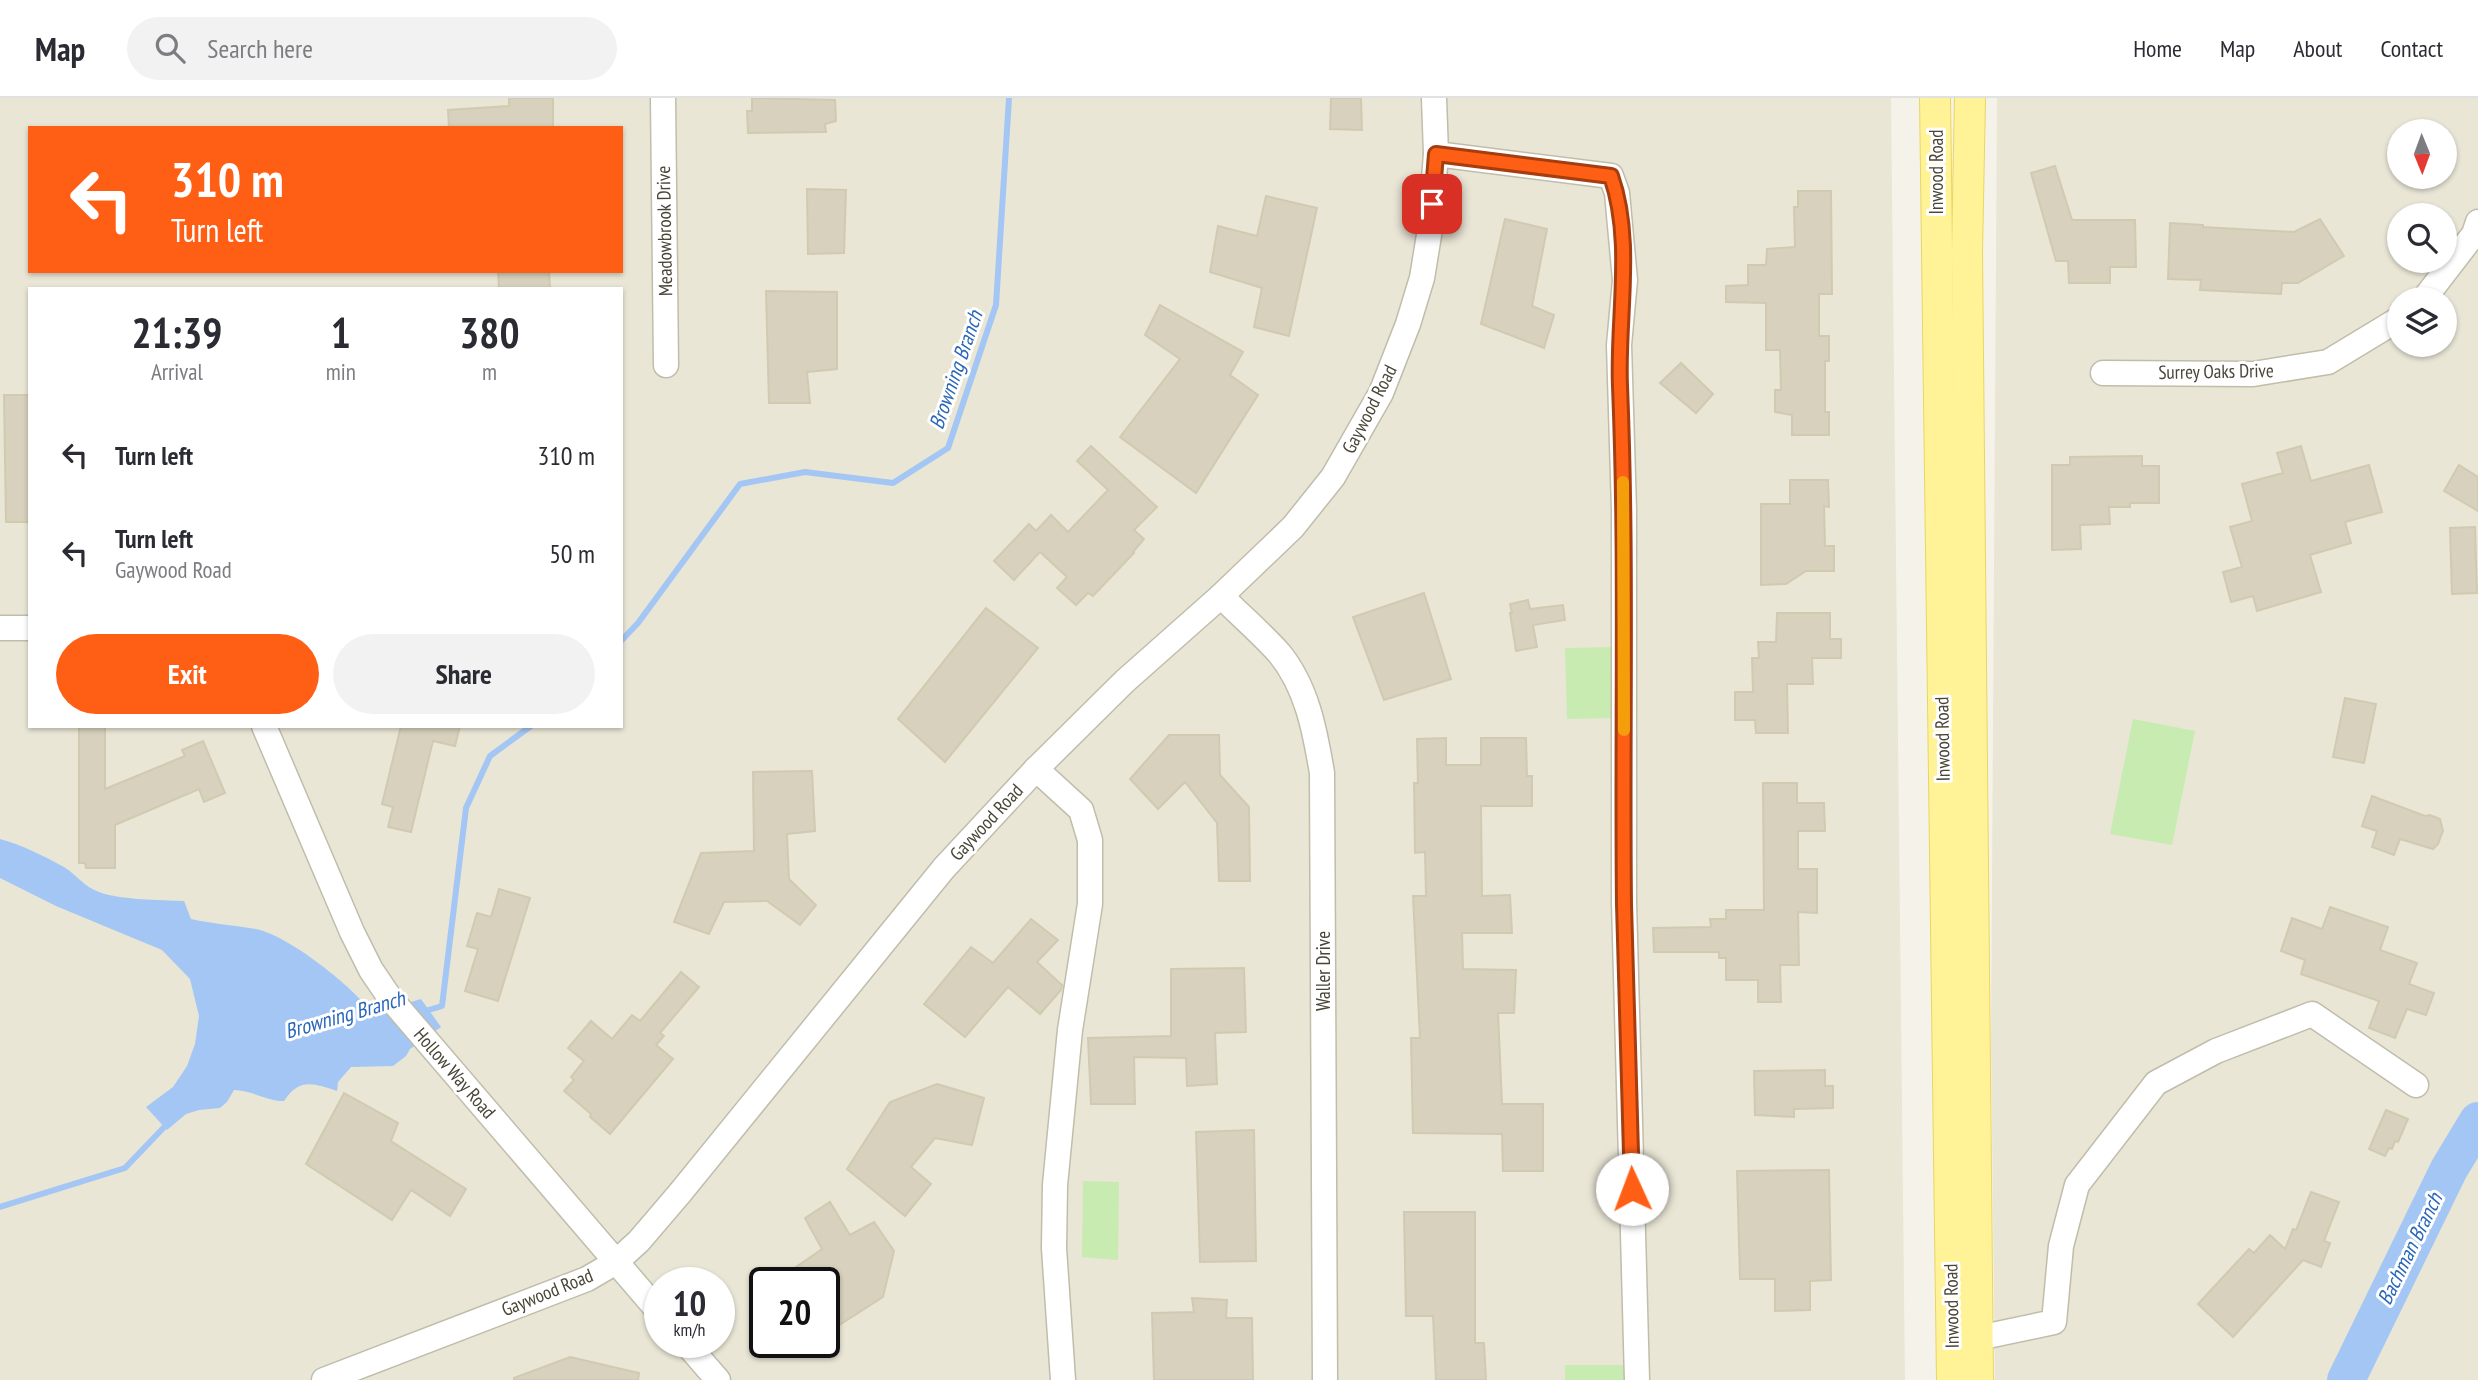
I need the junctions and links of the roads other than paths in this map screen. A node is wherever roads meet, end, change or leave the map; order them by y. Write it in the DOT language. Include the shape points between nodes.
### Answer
graph roads {
  1 [pos="663,98"];
  2 [pos="1434,98"];
  3 [pos="1935,98"];
  4 [pos="1970,98"];
  5 [pos="1436,154"];
  6 [pos="2478,222"];
  7 [pos="2433,287"];
  8 [pos="2387,326"];
  9 [pos="666,365"];
  10 [pos="2103,373"];
  11 [pos="1938,440"];
  12 [pos="1970,442"];
  13 [pos="1221,596"];
  14 [pos="0,628"];
  15 [pos="28,628"];
  16 [pos="265,728"];
  17 [pos="1035,769"];
  18 [pos="1959,887"];
  19 [pos="2416,1085"];
  20 [pos="616,1262"];
  21 [pos="644,1294"];
  22 [pos="1965,1338"];
  23 [pos="699,1358"];
  24 [pos="324,1380"];
  25 [pos="718,1380"];
  26 [pos="1063,1380"];
  27 [pos="1325,1380"];
  28 [pos="1637,1380"];
  29 [pos="1952,1380"];
  30 [pos="1978,1380"];
  1 -- 9 [label="street, Meadowbrook Drive"];
  2 -- 5 [label="street, Gaywood Road"];
  3 -- 11 [label="main road, Inwood Road"];
  4 -- 12 [label="main road, Inwood Road"];
  5 -- 13 [label="street, Gaywood Road" via="1422,278 1381,393 1333,477 1293,527"];
  5 -- 28 [label="street" via="1611,176 1617,194 1625,280 1619,345 1625,510 1624,902"];
  6 -- 7 [label="street" via="2474,234"];
  8 -- 10 [label="street, Surrey Oaks Drive" via="2328,362 2252,374"];
  11 -- 12 [label="main road"];
  11 -- 18 [label="main road, Inwood Road"];
  12 -- 18 [label="main road, Inwood Road"];
  13 -- 17 [label="street, Gaywood Road"];
  13 -- 27 [label="street, Waller Drive" via="1280,654 1303,692 1322,774"];
  14 -- 15 [label="street"];
  16 -- 20 [label="street, Hollow Way Road" via="371,970"];
  17 -- 20 [label="street, Gaywood Road" via="944,868 680,1193"];
  17 -- 26 [label="street" via="1081,810 1090,840 1090,904 1070,1030 1055,1185 1054,1248"];
  18 -- 22 [label="main road, Inwood Road"];
  19 -- 22 [label="street" via="2312,1014 2216,1051 2156,1083 2077,1185 2061,1246 2054,1322"];
  20 -- 21 [label="street, Hollow Way Road"];
  20 -- 24 [label="street, Gaywood Road" via="587,1279"];
  22 -- 29 [label="main road, Inwood Road"];
  22 -- 30 [label="main road, Inwood Road"];
  23 -- 25 [label="street"];
}
